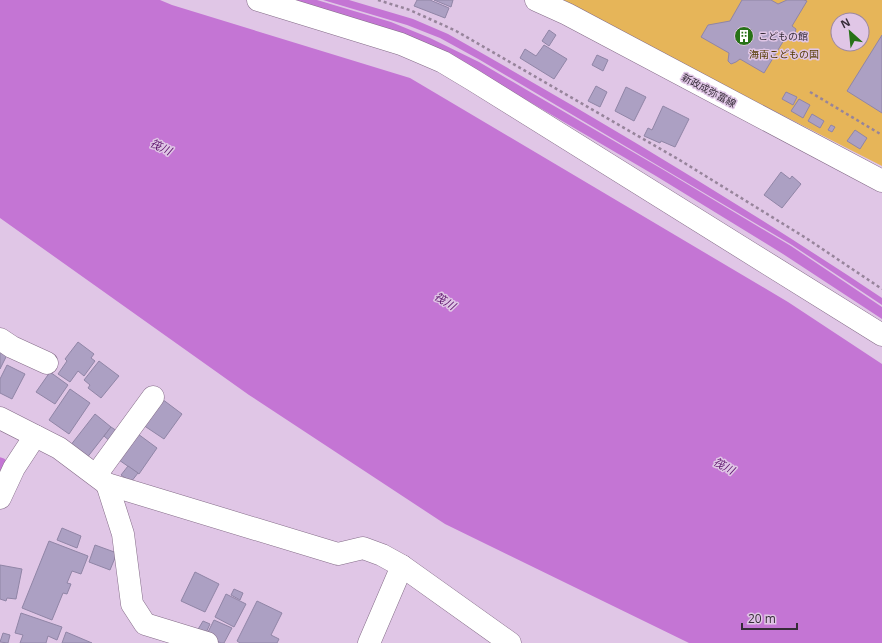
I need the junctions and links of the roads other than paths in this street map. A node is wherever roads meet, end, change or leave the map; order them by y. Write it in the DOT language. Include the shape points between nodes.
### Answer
graph roads {
  1 [pos="258,0"];
  2 [pos="536,0"];
  3 [pos="882,181"];
  4 [pos="882,335"];
  5 [pos="0,339"];
  6 [pos="47,363"];
  7 [pos="153,397"];
  8 [pos="0,418"];
  9 [pos="35,436"];
  10 [pos="102,480"];
  11 [pos="0,498"];
  12 [pos="402,566"];
  13 [pos="207,643"];
  14 [pos="369,643"];
  15 [pos="510,643"];
  1 -- 4 [label="street" via="401,44 443,62"];
  2 -- 3 [label="street, 新政成弥富線"];
  5 -- 6 [label="street"];
  7 -- 10 [label="street"];
  8 -- 9 [label="street"];
  9 -- 10 [label="street" via="59,448"];
  9 -- 11 [label="street" via="14,468"];
  10 -- 12 [label="street" via="338,554 363,548 382,554"];
  10 -- 13 [label="street" via="123,534 132,604 145,624"];
  12 -- 14 [label="street"];
  12 -- 15 [label="street"];
}
